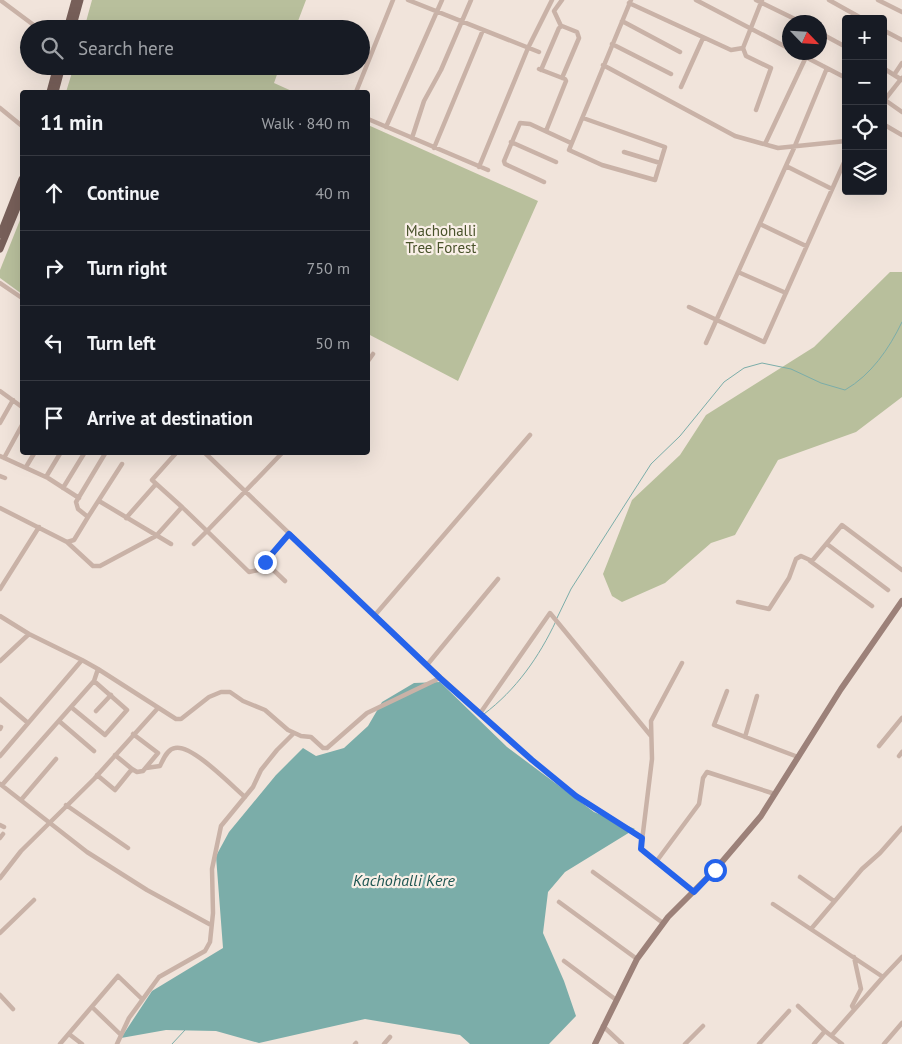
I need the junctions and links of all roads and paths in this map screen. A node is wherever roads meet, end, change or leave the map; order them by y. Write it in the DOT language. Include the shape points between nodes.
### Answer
graph roads {
  1 [pos="0,0"];
  2 [pos="75,0"];
  3 [pos="80,0"];
  4 [pos="393,0"];
  5 [pos="408,0"];
  6 [pos="442,0"];
  7 [pos="471,0"];
  8 [pos="552,0"];
  9 [pos="562,0"];
  10 [pos="696,0"];
  11 [pos="829,0"];
  12 [pos="878,0"];
  13 [pos="630,1"];
  14 [pos="759,1"];
  15 [pos="437,12"];
  16 [pos="902,12"];
  17 [pos="787,15"];
  18 [pos="856,15"];
  19 [pos="26,20"];
  20 [pos="69,20"];
  21 [pos="74,20"];
  22 [pos="622,21"];
  23 [pos="461,22"];
  24 [pos="560,26"];
  25 [pos="750,28"];
  26 [pos="483,30"];
  27 [pos="887,32"];
  28 [pos="827,37"];
  29 [pos="703,38"];
  30 [pos="902,40"];
  31 [pos="612,44"];
  32 [pos="782,45"];
  33 [pos="842,45"];
  34 [pos="528,48"];
  35 [pos="743,48"];
  36 [pos="539,52"];
  37 [pos="680,52"];
  38 [pos="370,57"];
  39 [pos="805,60"];
  40 [pos="812,60"];
  41 [pos="902,63"];
  42 [pos="603,65"];
  43 [pos="827,68"];
  44 [pos="887,71"];
  45 [pos="671,74"];
  46 [pos="55,75"];
  47 [pos="60,75"];
  48 [pos="363,75"];
  49 [pos="894,75"];
  50 [pos="842,76"];
  51 [pos="562,78"];
  52 [pos="902,79"];
  53 [pos="681,87"];
  54 [pos="51,90"];
  55 [pos="56,90"];
  56 [pos="357,90"];
  57 [pos="887,97"];
  58 [pos="887,103"];
  59 [pos="0,108"];
  60 [pos="756,110"];
  61 [pos="902,112"];
  62 [pos="583,118"];
  63 [pos="370,120"];
  64 [pos="20,124"];
  65 [pos="887,126"];
  66 [pos="386,127"];
  67 [pos="546,131"];
  68 [pos="902,135"];
  69 [pos="412,138"];
  70 [pos="511,142"];
  71 [pos="842,142"];
  72 [pos="570,143"];
  73 [pos="765,144"];
  74 [pos="434,148"];
  75 [pos="794,148"];
  76 [pos="624,152"];
  77 [pos="556,162"];
  78 [pos="660,162"];
  79 [pos="479,166"];
  80 [pos="786,166"];
  81 [pos="842,167"];
  82 [pos="488,170"];
  83 [pos="544,182"];
  84 [pos="20,184"];
  85 [pos="832,189"];
  86 [pos="20,201"];
  87 [pos="760,224"];
  88 [pos="2,225"];
  89 [pos="0,235"];
  90 [pos="806,246"];
  91 [pos="0,249"];
  92 [pos="738,272"];
  93 [pos="0,283"];
  94 [pos="786,293"];
  95 [pos="20,297"];
  96 [pos="689,307"];
  97 [pos="717,319"];
  98 [pos="706,343"];
  99 [pos="373,354"];
  100 [pos="370,358"];
  101 [pos="0,391"];
  102 [pos="13,400"];
  103 [pos="20,405"];
  104 [pos="0,423"];
  105 [pos="20,428"];
  106 [pos="530,435"];
  107 [pos="33,455"];
  108 [pos="59,455"];
  109 [pos="83,455"];
  110 [pos="104,455"];
  111 [pos="174,455"];
  112 [pos="207,455"];
  113 [pos="280,455"];
  114 [pos="2,457"];
  115 [pos="122,464"];
  116 [pos="26,467"];
  117 [pos="46,477"];
  118 [pos="156,484"];
  119 [pos="63,488"];
  120 [pos="245,492"];
  121 [pos="78,498"];
  122 [pos="99,501"];
  123 [pos="182,507"];
  124 [pos="0,508"];
  125 [pos="88,517"];
  126 [pos="126,518"];
  127 [pos="39,527"];
  128 [pos="207,531"];
  129 [pos="289,534"];
  130 [pos="156,536"];
  131 [pos="67,542"];
  132 [pos="171,544"];
  133 [pos="194,544"];
  134 [pos="827,544"];
  135 [pos="810,561"];
  136 [pos="265,562"];
  137 [pos="902,570"];
  138 [pos="498,579"];
  139 [pos="285,581"];
  140 [pos="0,589"];
  141 [pos="888,590"];
  142 [pos="902,601"];
  143 [pos="738,602"];
  144 [pos="872,606"];
  145 [pos="0,616"];
  146 [pos="375,616"];
  147 [pos="29,634"];
  148 [pos="82,660"];
  149 [pos="0,661"];
  150 [pos="682,662"];
  151 [pos="427,664"];
  152 [pos="98,669"];
  153 [pos="440,678"];
  154 [pos="94,682"];
  155 [pos="727,691"];
  156 [pos="110,695"];
  157 [pos="757,696"];
  158 [pos="0,699"];
  159 [pos="71,707"];
  160 [pos="158,708"];
  161 [pos="96,711"];
  162 [pos="481,712"];
  163 [pos="902,718"];
  164 [pos="59,721"];
  165 [pos="28,723"];
  166 [pos="294,733"];
  167 [pos="133,734"];
  168 [pos="651,736"];
  169 [pos="745,737"];
  170 [pos="878,746"];
  171 [pos="94,751"];
  172 [pos="115,755"];
  173 [pos="0,756"];
  174 [pos="798,758"];
  175 [pos="56,759"];
  176 [pos="146,768"];
  177 [pos="132,769"];
  178 [pos="97,775"];
  179 [pos="1,785"];
  180 [pos="775,794"];
  181 [pos="245,798"];
  182 [pos="21,800"];
  183 [pos="66,806"];
  184 [pos="50,824"];
  185 [pos="902,828"];
  186 [pos="642,838"];
  187 [pos="128,848"];
  188 [pos="656,862"];
  189 [pos="593,872"];
  190 [pos="800,877"];
  191 [pos="0,878"];
  192 [pos="694,892"];
  193 [pos="34,900"];
  194 [pos="834,901"];
  195 [pos="558,902"];
  196 [pos="773,904"];
  197 [pos="664,923"];
  198 [pos="211,925"];
  199 [pos="811,929"];
  200 [pos="0,933"];
  201 [pos="854,957"];
  202 [pos="902,957"];
  203 [pos="637,959"];
  204 [pos="564,961"];
  205 [pos="883,977"];
  206 [pos="1,992"];
  207 [pos="142,999"];
  208 [pos="615,999"];
  209 [pos="798,1006"];
  210 [pos="92,1007"];
  211 [pos="13,1009"];
  212 [pos="854,1009"];
  213 [pos="789,1010"];
  214 [pos="902,1023"];
  215 [pos="603,1026"];
  216 [pos="703,1026"];
  217 [pos="825,1032"];
  218 [pos="68,1034"];
  219 [pos="121,1035"];
  220 [pos="832,1035"];
  221 [pos="390,1037"];
  222 [pos="763,1039"];
  223 [pos="60,1044"];
  224 [pos="82,1044"];
  225 [pos="117,1044"];
  226 [pos="384,1044"];
  227 [pos="595,1044"];
  228 [pos="622,1044"];
  229 [pos="686,1044"];
  230 [pos="758,1044"];
  231 [pos="768,1044"];
  232 [pos="814,1044"];
  233 [pos="842,1044"];
  234 [pos="884,1044"];
  1 -- 19 [label="street"];
  2 -- 20 [label="main road"];
  3 -- 21 [label="main road"];
  4 -- 38 [label="street"];
  5 -- 15 [label="street"];
  6 -- 15 [label="street"];
  7 -- 23 [label="street"];
  8 -- 34 [label="street"];
  9 -- 24 [label="street" via="554,11"];
  10 -- 25 [label="street"];
  11 -- 18 [label="street"];
  12 -- 16 [label="street"];
  13 -- 22 [label="street"];
  13 -- 29 [label="street"];
  14 -- 17 [label="street"];
  14 -- 25 [label="street"];
  15 -- 23 [label="street"];
  15 -- 66 [label="street"];
  22 -- 31 [label="street"];
  22 -- 37 [label="street"];
  23 -- 26 [label="street"];
  23 -- 69 [label="street" via="424,101"];
  24 -- 51 [label="street" via="577,32 578,38"];
  24 -- 51 [label="street" via="540,69"];
  25 -- 32 [label="street"];
  25 -- 35 [label="street"];
  26 -- 34 [label="street"];
  26 -- 74 [label="street"];
  27 -- 30 [label="street"];
  28 -- 33 [label="street"];
  29 -- 35 [label="street" via="731,50"];
  29 -- 53 [label="street"];
  31 -- 42 [label="street"];
  31 -- 45 [label="street"];
  34 -- 36 [label="street"];
  34 -- 79 [label="street"];
  35 -- 60 [label="street" via="746,56 771,68"];
  39 -- 73 [label="street"];
  40 -- 43 [label="street"];
  41 -- 49 [label="street"];
  42 -- 62 [label="street"];
  42 -- 73 [label="street" via="735,136"];
  43 -- 50 [label="street"];
  43 -- 75 [label="street"];
  44 -- 49 [label="street"];
  46 -- 54 [label="main road"];
  47 -- 55 [label="main road"];
  48 -- 56 [label="street"];
  49 -- 52 [label="street"];
  51 -- 67 [label="street" via="566,83"];
  52 -- 57 [label="street"];
  58 -- 61 [label="street"];
  59 -- 64 [label="street"];
  62 -- 72 [label="street"];
  62 -- 78 [label="street" via="665,147"];
  63 -- 66 [label="street"];
  65 -- 68 [label="street"];
  66 -- 69 [label="street"];
  67 -- 70 [label="street" via="523,122"];
  67 -- 72 [label="street"];
  69 -- 74 [label="street"];
  70 -- 77 [label="street"];
  70 -- 83 [label="street" via="505,164"];
  71 -- 75 [label="street"];
  72 -- 78 [label="street" via="569,150 602,165 655,180"];
  73 -- 75 [label="street"];
  74 -- 79 [label="street"];
  75 -- 80 [label="street"];
  76 -- 78 [label="street"];
  79 -- 82 [label="street"];
  80 -- 85 [label="street"];
  80 -- 87 [label="street"];
  81 -- 85 [label="street"];
  84 -- 88 [label="main road"];
  85 -- 90 [label="street"];
  86 -- 91 [label="main road"];
  87 -- 90 [label="street"];
  87 -- 92 [label="street"];
  88 -- 89 [label="main road"];
  90 -- 94 [label="street"];
  92 -- 94 [label="street"];
  92 -- 97 [label="street"];
  93 -- 95 [label="street"];
  94 -- 97 [label="street" via="764,342"];
  96 -- 97 [label="street"];
  97 -- 98 [label="street"];
  99 -- 100 [label="street"];
  101 -- 102 [label="street"];
  102 -- 103 [label="street"];
  102 -- 104 [label="street"];
  105 -- 114 [label="street"];
  106 -- 146 [label="street"];
  107 -- 116 [label="street"];
  108 -- 117 [label="street"];
  109 -- 119 [label="street"];
  110 -- 121 [label="street"];
  111 -- 118 [label="street" via="152,480"];
  112 -- 120 [label="street"];
  113 -- 120 [label="street"];
  114 -- 116 [label="street"];
  115 -- 122 [label="street"];
  116 -- 117 [label="street"];
  117 -- 119 [label="street"];
  118 -- 123 [label="street"];
  118 -- 126 [label="street"];
  119 -- 121 [label="street"];
  120 -- 128 [label="street"];
  120 -- 129 [label="street"];
  121 -- 125 [label="street" via="78,509"];
  122 -- 125 [label="street"];
  122 -- 126 [label="street"];
  123 -- 128 [label="street"];
  123 -- 130 [label="street"];
  124 -- 127 [label="street"];
  125 -- 131 [label="street" via="74,540"];
  126 -- 130 [label="street"];
  127 -- 131 [label="street"];
  127 -- 140 [label="street"];
  128 -- 133 [label="street"];
  128 -- 136 [label="street" via="249,572 258,570"];
  129 -- 136 [label="street"];
  129 -- 146 [label="street"];
  130 -- 131 [label="street" via="100,566 93,566"];
  130 -- 132 [label="street"];
  134 -- 135 [label="street"];
  134 -- 137 [label="street" via="842,525"];
  134 -- 141 [label="street"];
  135 -- 143 [label="street" via="801,556 796,559 789,578 769,609"];
  135 -- 144 [label="street"];
  136 -- 139 [label="street"];
  138 -- 151 [label="street"];
  142 -- 174 [label="street"];
  145 -- 147 [label="street"];
  146 -- 151 [label="street"];
  147 -- 148 [label="street"];
  147 -- 149 [label="street"];
  148 -- 152 [label="street"];
  148 -- 165 [label="street"];
  150 -- 168 [label="street" via="651,720"];
  151 -- 153 [label="street"];
  152 -- 154 [label="street"];
  152 -- 160 [label="street"];
  153 -- 162 [label="street"];
  153 -- 166 [label="street" via="367,713 327,748"];
  154 -- 156 [label="street"];
  154 -- 159 [label="street"];
  155 -- 169 [label="street" via="714,725"];
  156 -- 159 [label="street" via="127,710 105,735"];
  156 -- 161 [label="street"];
  157 -- 169 [label="street"];
  158 -- 165 [label="street"];
  159 -- 164 [label="street"];
  160 -- 166 [label="street" via="181,719 209,697 230,692 265,710"];
  160 -- 167 [label="street"];
  162 -- 168 [label="street" via="550,613"];
  162 -- 186 [label="street" via="576,796"];
  163 -- 170 [label="street"];
  164 -- 171 [label="street"];
  164 -- 179 [label="street"];
  165 -- 173 [label="street"];
  166 -- 181 [label="street" via="261,770"];
  167 -- 172 [label="street"];
  167 -- 176 [label="street" via="158,753"];
  168 -- 186 [label="street" via="652,759"];
  169 -- 174 [label="street"];
  172 -- 177 [label="street"];
  172 -- 178 [label="street"];
  174 -- 180 [label="street"];
  175 -- 182 [label="street"];
  176 -- 177 [label="street" via="140,773"];
  176 -- 181 [label="street" via="160,766 169,751 175,748 188,749"];
  177 -- 178 [label="street" via="117,791"];
  178 -- 183 [label="street"];
  179 -- 182 [label="street"];
  180 -- 188 [label="street" via="707,772 699,804"];
  180 -- 192 [label="street" via="761,816"];
  181 -- 198 [label="street" via="219,833 212,869"];
  182 -- 184 [label="street"];
  183 -- 184 [label="street"];
  183 -- 187 [label="street"];
  184 -- 191 [label="street" via="21,851"];
  184 -- 198 [label="street" via="128,879"];
  185 -- 194 [label="street"];
  186 -- 188 [label="street" via="641,849"];
  188 -- 192 [label="street"];
  189 -- 197 [label="street"];
  190 -- 194 [label="street"];
  192 -- 197 [label="street"];
  193 -- 200 [label="street"];
  194 -- 199 [label="street"];
  195 -- 203 [label="street"];
  196 -- 199 [label="street"];
  197 -- 203 [label="street"];
  198 -- 207 [label="street" via="210,942 205,951 159,977"];
  199 -- 201 [label="street"];
  201 -- 205 [label="street"];
  201 -- 212 [label="street" via="861,989 853,1001"];
  202 -- 205 [label="street"];
  203 -- 208 [label="street"];
  204 -- 208 [label="street"];
  205 -- 212 [label="street"];
  206 -- 211 [label="street"];
  207 -- 210 [label="street" via="118,976"];
  207 -- 219 [label="street"];
  208 -- 215 [label="street"];
  209 -- 217 [label="street"];
  210 -- 218 [label="street"];
  210 -- 219 [label="street"];
  212 -- 220 [label="street"];
  213 -- 222 [label="street"];
  214 -- 234 [label="street"];
  215 -- 227 [label="street"];
  215 -- 228 [label="street"];
  216 -- 229 [label="street"];
  217 -- 220 [label="street"];
  217 -- 232 [label="street"];
  218 -- 223 [label="street"];
  218 -- 224 [label="street"];
  219 -- 225 [label="street"];
  220 -- 233 [label="street"];
  221 -- 226 [label="street"];
  222 -- 230 [label="street"];
  222 -- 231 [label="street"];
}
